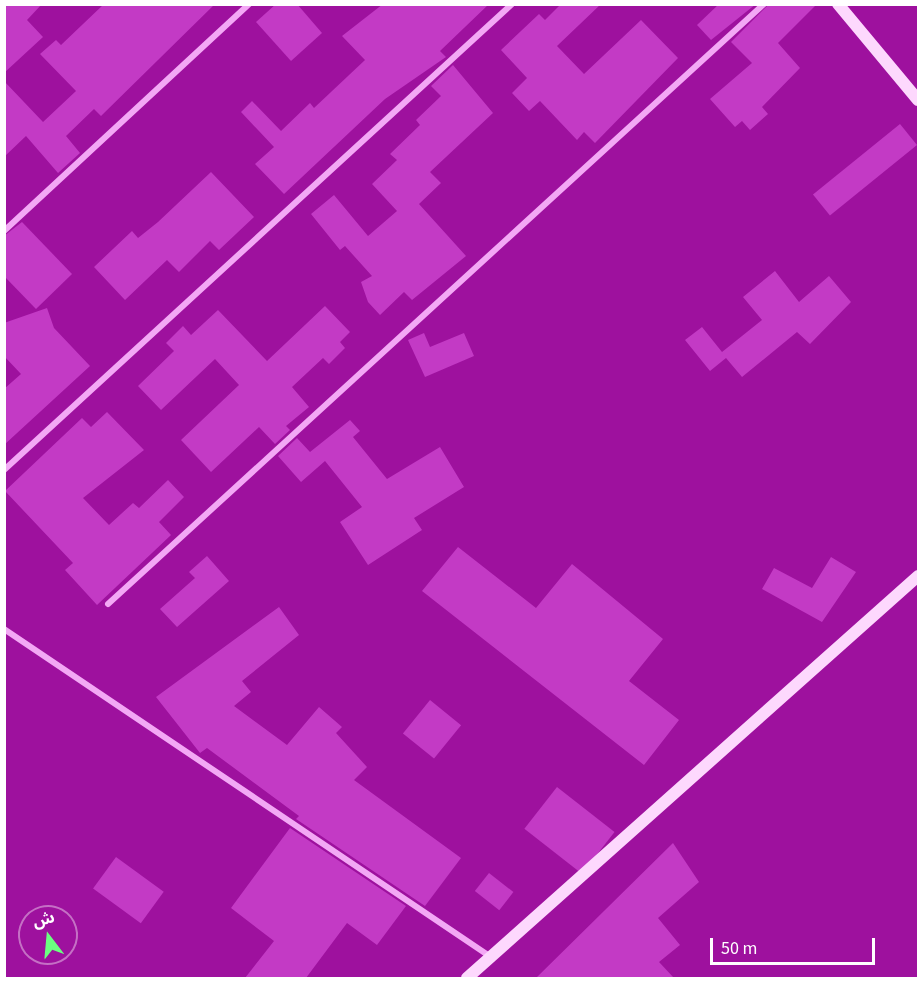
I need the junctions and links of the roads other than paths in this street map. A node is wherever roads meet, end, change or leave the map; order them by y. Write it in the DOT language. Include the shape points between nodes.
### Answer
graph roads {
  1 [pos="249,4"];
  2 [pos="512,4"];
  3 [pos="764,4"];
  4 [pos="838,4"];
  5 [pos="918,100"];
  6 [pos="4,231"];
  7 [pos="4,470"];
  8 [pos="918,576"];
  9 [pos="108,604"];
  10 [pos="4,628"];
  11 [pos="491,957"];
  12 [pos="467,978"];
  1 -- 6 [label="street"];
  2 -- 7 [label="street"];
  3 -- 9 [label="street"];
  4 -- 5 [label="street"];
  8 -- 11 [label="street"];
  10 -- 11 [label="street"];
  11 -- 12 [label="street"];
}
